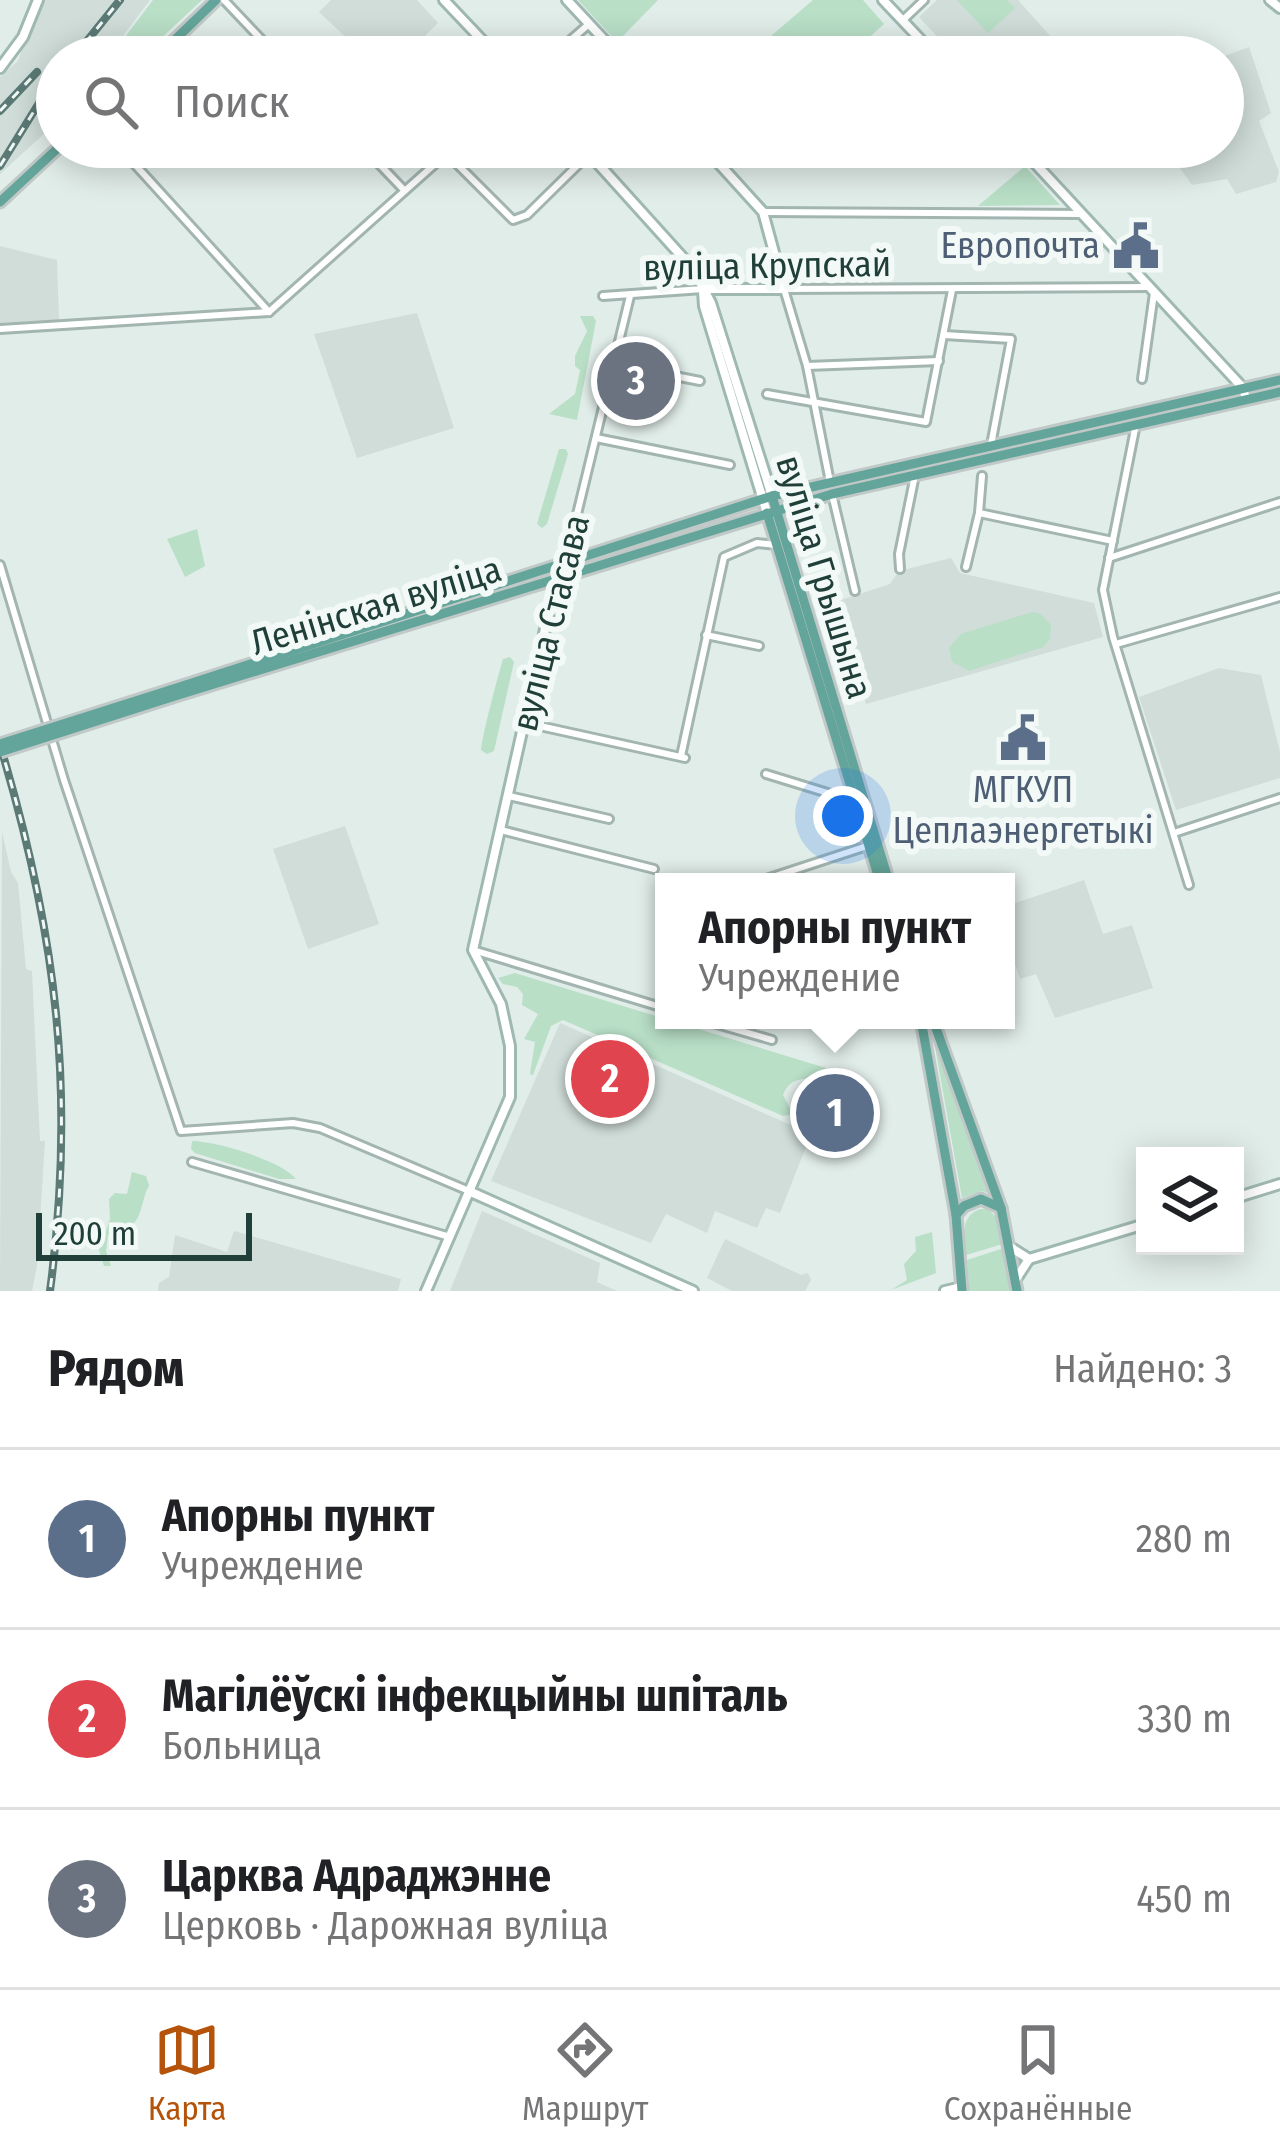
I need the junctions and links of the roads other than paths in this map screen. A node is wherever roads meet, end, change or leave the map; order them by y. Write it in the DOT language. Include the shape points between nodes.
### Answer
graph roads {
  1 [pos="38,0"];
  2 [pos="220,0"];
  3 [pos="444,0"];
  4 [pos="567,0"];
  5 [pos="883,0"];
  6 [pos="924,0"];
  7 [pos="1270,0"];
  8 [pos="1280,8"];
  9 [pos="903,20"];
  10 [pos="589,24"];
  11 [pos="180,36"];
  12 [pos="257,36"];
  13 [pos="478,36"];
  14 [pos="575,36"];
  15 [pos="600,36"];
  16 [pos="918,36"];
  17 [pos="0,68"];
  18 [pos="36,168"];
  19 [pos="138,168"];
  20 [pos="383,168"];
  21 [pos="429,168"];
  22 [pos="466,168"];
  23 [pos="570,168"];
  24 [pos="602,168"];
  25 [pos="723,168"];
  26 [pos="1039,168"];
  27 [pos="404,190"];
  28 [pos="0,202"];
  29 [pos="763,212"];
  30 [pos="1081,214"];
  31 [pos="784,289"];
  32 [pos="703,290"];
  33 [pos="952,290"];
  34 [pos="1152,290"];
  35 [pos="602,296"];
  36 [pos="630,296"];
  37 [pos="269,312"];
  38 [pos="0,328"];
  39 [pos="944,335"];
  40 [pos="939,361"];
  41 [pos="614,364"];
  42 [pos="806,366"];
  43 [pos="1142,379"];
  44 [pos="1280,380"];
  45 [pos="700,381"];
  46 [pos="1280,392"];
  47 [pos="1245,393"];
  48 [pos="767,394"];
  49 [pos="814,400"];
  50 [pos="1136,419"];
  51 [pos="596,438"];
  52 [pos="992,446"];
  53 [pos="730,465"];
  54 [pos="915,475"];
  55 [pos="982,476"];
  56 [pos="831,488"];
  57 [pos="767,498"];
  58 [pos="1280,502"];
  59 [pos="771,511"];
  60 [pos="979,514"];
  61 [pos="1113,541"];
  62 [pos="777,545"];
  63 [pos="1108,558"];
  64 [pos="0,565"];
  65 [pos="967,567"];
  66 [pos="899,569"];
  67 [pos="563,571"];
  68 [pos="855,591"];
  69 [pos="1280,597"];
  70 [pos="706,635"];
  71 [pos="1115,644"];
  72 [pos="759,646"];
  73 [pos="526,723"];
  74 [pos="0,748"];
  75 [pos="766,774"];
  76 [pos="852,794"];
  77 [pos="509,796"];
  78 [pos="1280,798"];
  79 [pos="609,819"];
  80 [pos="500,830"];
  81 [pos="1174,833"];
  82 [pos="872,844"];
  83 [pos="654,869"];
  84 [pos="784,873"];
  85 [pos="882,873"];
  86 [pos="1189,885"];
  87 [pos="473,950"];
  88 [pos="655,1005"];
  89 [pos="734,1029"];
  90 [pos="924,1029"];
  91 [pos="936,1029"];
  92 [pos="772,1040"];
  93 [pos="192,1162"];
  94 [pos="1280,1184"];
  95 [pos="471,1192"];
  96 [pos="1244,1195"];
  97 [pos="1001,1208"];
  98 [pos="956,1215"];
  99 [pos="1136,1227"];
  100 [pos="450,1237"];
  101 [pos="1010,1247"];
  102 [pos="1029,1258"];
  103 [pos="1016,1285"];
  104 [pos="962,1289"];
  105 [pos="426,1291"];
  106 [pos="693,1291"];
  107 [pos="944,1291"];
  1 -- 17 [label="main road"];
  2 -- 11 [label="main road"];
  2 -- 12 [label="street"];
  3 -- 13 [label="main road"];
  4 -- 10 [label="main road"];
  5 -- 9 [label="main road"];
  6 -- 9 [label="street"];
  7 -- 8 [label="main road"];
  9 -- 16 [label="main road"];
  10 -- 14 [label="street"];
  10 -- 15 [label="main road"];
  18 -- 28 [label="main road"];
  19 -- 37 [label="street"];
  20 -- 27 [label="street"];
  21 -- 27 [label="street"];
  22 -- 23 [label="street" via="513,220"];
  24 -- 32 [label="main road, вуліца Грышына" via="686,258"];
  25 -- 29 [label="main road"];
  26 -- 30 [label="main road"];
  27 -- 37 [label="street"];
  29 -- 30 [label="street"];
  29 -- 31 [label="main road"];
  30 -- 34 [label="main road"];
  31 -- 32 [label="main road, вуліца Крупскай"];
  31 -- 33 [label="street, вуліца Крупскай"];
  31 -- 42 [label="street"];
  32 -- 36 [label="street, вуліца Крупскай"];
  32 -- 57 [label="main road, вуліца Грышына"];
  33 -- 34 [label="street, вуліца Крупскай"];
  33 -- 39 [label="street"];
  34 -- 43 [label="street"];
  34 -- 47 [label="main road"];
  35 -- 36 [label="street, вуліца Крупскай"];
  36 -- 41 [label="street, вуліца Стасава"];
  37 -- 38 [label="street"];
  39 -- 40 [label="street"];
  39 -- 52 [label="street" via="1011,339"];
  40 -- 42 [label="street"];
  40 -- 49 [label="street" via="926,422"];
  41 -- 45 [label="street"];
  41 -- 51 [label="street, вуліца Стасава"];
  42 -- 49 [label="street"];
  44 -- 47 [label="main road"];
  46 -- 47 [label="main road"];
  47 -- 50 [label="main road"];
  48 -- 49 [label="street"];
  49 -- 56 [label="street"];
  50 -- 52 [label="main road"];
  50 -- 54 [label="main road"];
  50 -- 61 [label="street"];
  51 -- 53 [label="street"];
  51 -- 67 [label="street, вуліца Стасава"];
  52 -- 56 [label="main road"];
  54 -- 56 [label="main road"];
  54 -- 66 [label="street"];
  55 -- 60 [label="street"];
  56 -- 57 [label="main road"];
  56 -- 59 [label="main road"];
  56 -- 68 [label="street"];
  57 -- 59 [label="main road, вуліца Грышына"];
  57 -- 67 [label="main road, Ленінская вуліца"];
  58 -- 63 [label="street"];
  59 -- 62 [label="main road, вуліца Грышына"];
  59 -- 67 [label="main road, Ленінская вуліца"];
  59 -- 82 [label="main road, вуліца Грышына"];
  60 -- 61 [label="street"];
  60 -- 65 [label="street"];
  61 -- 63 [label="street"];
  62 -- 70 [label="street" via="757,543 724,557"];
  62 -- 76 [label="main road, вуліца Грышына"];
  63 -- 71 [label="street" via="1103,590"];
  64 -- 95 [label="street" via="181,1131 320,1128"];
  67 -- 73 [label="main road, вуліца Стасава"];
  67 -- 74 [label="main road, Ленінская вуліца, bridge"];
  69 -- 71 [label="street"];
  70 -- 72 [label="street"];
  70 -- 73 [label="street" via="683,757"];
  71 -- 81 [label="street"];
  73 -- 77 [label="main road, вуліца Стасава"];
  75 -- 76 [label="street"];
  76 -- 82 [label="main road, вуліца Грышына"];
  77 -- 79 [label="street"];
  77 -- 80 [label="main road, вуліца Стасава"];
  78 -- 81 [label="street"];
  80 -- 83 [label="street"];
  80 -- 87 [label="main road, вуліца Стасава"];
  81 -- 86 [label="street"];
  82 -- 84 [label="street"];
  82 -- 85 [label="main road, вуліца Грышына"];
  87 -- 88 [label="street"];
  87 -- 95 [label="main road" via="501,1004 513,1078"];
  89 -- 92 [label="street"];
  90 -- 98 [label="main road"];
  91 -- 97 [label="main road"];
  93 -- 100 [label="street"];
  94 -- 96 [label="main road"];
  95 -- 100 [label="main road"];
  95 -- 106 [label="main road"];
  97 -- 98 [label="main road" via="981,1199"];
  97 -- 101 [label="main road"];
  98 -- 104 [label="main road"];
  99 -- 102 [label="main road"];
  100 -- 105 [label="main road"];
  101 -- 102 [label="main road"];
  101 -- 103 [label="main road"];
  102 -- 103 [label="main road"];
  104 -- 107 [label="main road"];
}
